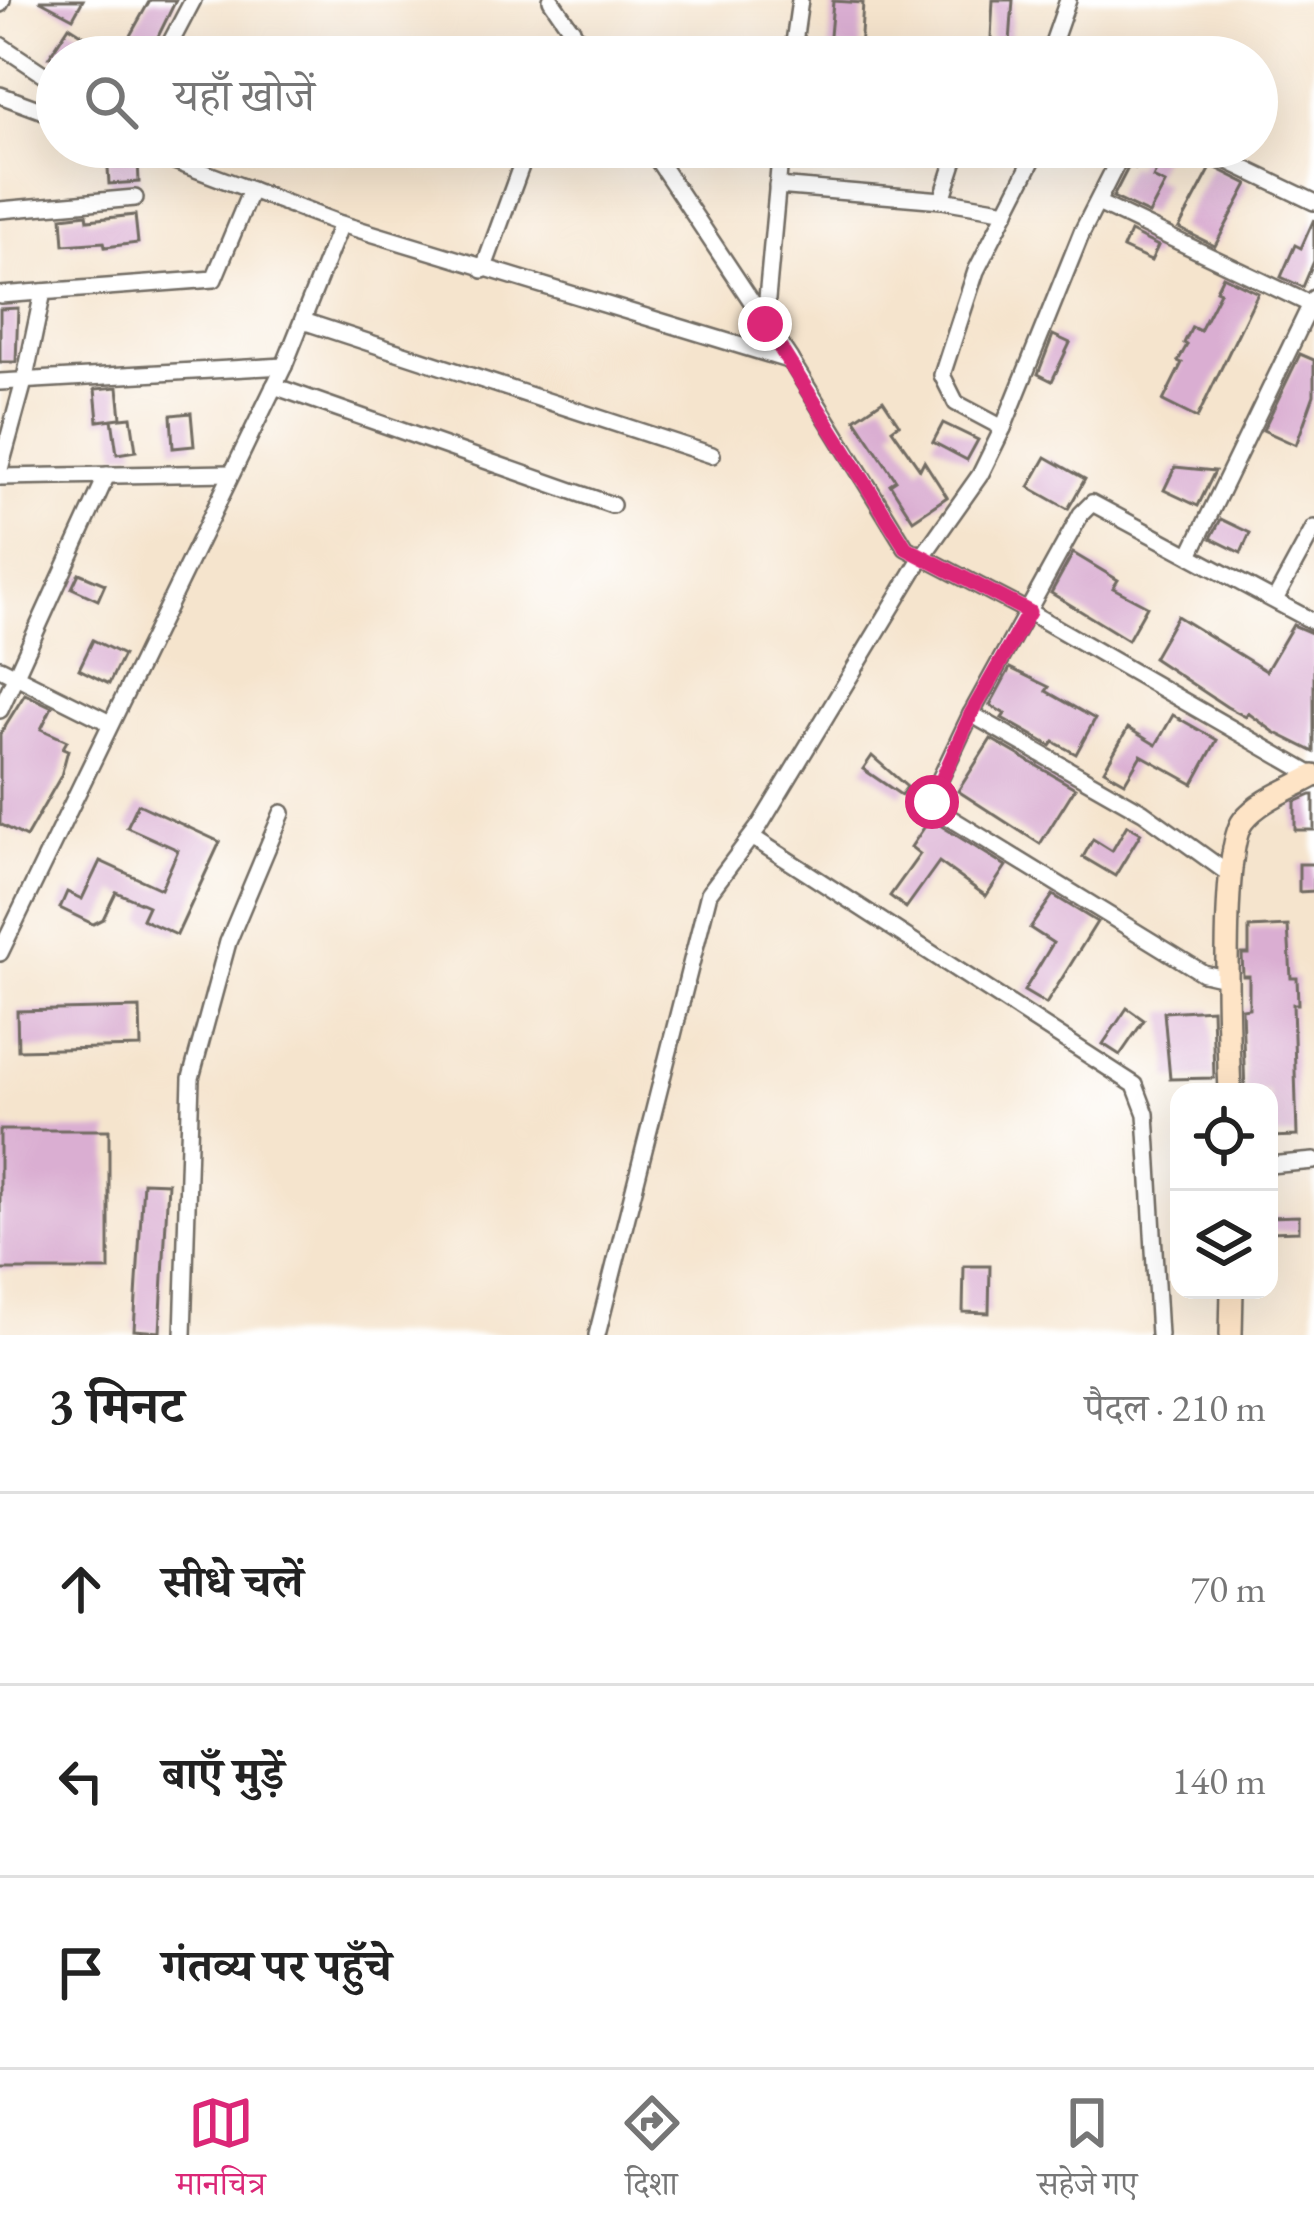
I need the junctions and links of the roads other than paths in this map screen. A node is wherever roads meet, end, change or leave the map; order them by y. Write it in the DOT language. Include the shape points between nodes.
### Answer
graph roads {
  1 [pos="193,0"];
  2 [pos="551,0"];
  3 [pos="800,0"];
  4 [pos="1068,0"];
  5 [pos="572,29"];
  6 [pos="174,36"];
  7 [pos="570,36"];
  8 [pos="576,36"];
  9 [pos="795,36"];
  10 [pos="1055,36"];
  11 [pos="0,45"];
  12 [pos="36,69"];
  13 [pos="0,94"];
  14 [pos="36,108"];
  15 [pos="192,168"];
  16 [pos="520,168"];
  17 [pos="663,168"];
  18 [pos="779,168"];
  19 [pos="952,168"];
  20 [pos="1028,168"];
  21 [pos="1115,168"];
  22 [pos="1243,168"];
  23 [pos="777,186"];
  24 [pos="251,190"];
  25 [pos="135,198"];
  26 [pos="942,200"];
  27 [pos="1314,202"];
  28 [pos="1098,203"];
  29 [pos="0,210"];
  30 [pos="1007,211"];
  31 [pos="341,224"];
  32 [pos="483,270"];
  33 [pos="43,292"];
  34 [pos="0,296"];
  35 [pos="1313,303"];
  36 [pos="303,321"];
  37 [pos="765,324"];
  38 [pos="791,361"];
  39 [pos="284,366"];
  40 [pos="25,378"];
  41 [pos="0,382"];
  42 [pos="274,386"];
  43 [pos="1004,428"];
  44 [pos="712,455"];
  45 [pos="232,472"];
  46 [pos="0,473"];
  47 [pos="107,475"];
  48 [pos="612,505"];
  49 [pos="1314,528"];
  50 [pos="1190,555"];
  51 [pos="922,557"];
  52 [pos="1276,598"];
  53 [pos="1029,612"];
  54 [pos="1314,622"];
  55 [pos="0,668"];
  56 [pos="17,676"];
  57 [pos="0,710"];
  58 [pos="971,714"];
  59 [pos="110,723"];
  60 [pos="1314,776"];
  61 [pos="282,813"];
  62 [pos="752,837"];
  63 [pos="1233,877"];
  64 [pos="0,953"];
  65 [pos="1225,977"];
  66 [pos="1230,1083"];
  67 [pos="1314,1161"];
  68 [pos="1278,1164"];
  69 [pos="1232,1299"];
  70 [pos="183,1335"];
  71 [pos="597,1335"];
  72 [pos="1159,1335"];
  73 [pos="1231,1335"];
  1 -- 6 [label="street"];
  2 -- 5 [label="street"];
  3 -- 9 [label="street"];
  4 -- 10 [label="street"];
  5 -- 7 [label="street"];
  5 -- 8 [label="street"];
  11 -- 12 [label="street"];
  13 -- 14 [label="street"];
  15 -- 24 [label="street"];
  16 -- 32 [label="street"];
  17 -- 37 [label="street"];
  18 -- 23 [label="street"];
  19 -- 26 [label="street"];
  20 -- 30 [label="street"];
  21 -- 28 [label="street"];
  22 -- 27 [label="street"];
  23 -- 26 [label="street"];
  23 -- 37 [label="street"];
  24 -- 31 [label="street"];
  24 -- 33 [label="street" via="214,279"];
  25 -- 29 [label="street"];
  26 -- 30 [label="street"];
  28 -- 35 [label="street"];
  28 -- 43 [label="street"];
  30 -- 43 [label="street" via="976,271 941,375 956,404"];
  31 -- 32 [label="street"];
  31 -- 36 [label="street"];
  32 -- 38 [label="street"];
  33 -- 34 [label="street"];
  33 -- 40 [label="street"];
  35 -- 50 [label="street"];
  36 -- 39 [label="street"];
  36 -- 44 [label="street"];
  37 -- 38 [label="street"];
  38 -- 51 [label="street" via="906,548"];
  39 -- 40 [label="street"];
  39 -- 42 [label="street"];
  40 -- 41 [label="street"];
  40 -- 46 [label="street"];
  42 -- 45 [label="street"];
  42 -- 48 [label="street"];
  43 -- 51 [label="street"];
  45 -- 47 [label="street"];
  45 -- 59 [label="street"];
  46 -- 47 [label="street"];
  47 -- 56 [label="street"];
  49 -- 52 [label="street"];
  50 -- 52 [label="street"];
  50 -- 53 [label="street" via="1092,503"];
  51 -- 53 [label="street"];
  51 -- 62 [label="street"];
  52 -- 54 [label="street"];
  53 -- 58 [label="street"];
  53 -- 60 [label="street"];
  55 -- 56 [label="street"];
  56 -- 57 [label="street"];
  56 -- 59 [label="street"];
  58 -- 63 [label="street" via="1143,812"];
  58 -- 65 [label="street" via="934,807 1203,973"];
  59 -- 64 [label="street"];
  60 -- 63 [label="street" via="1240,823"];
  61 -- 70 [label="street" via="228,942 191,1078"];
  62 -- 71 [label="street" via="709,893 699,923"];
  62 -- 72 [label="street" via="1136,1084 1146,1114"];
  63 -- 65 [label="street"];
  65 -- 66 [label="street"];
  67 -- 68 [label="street"];
  69 -- 73 [label="street"];
}
